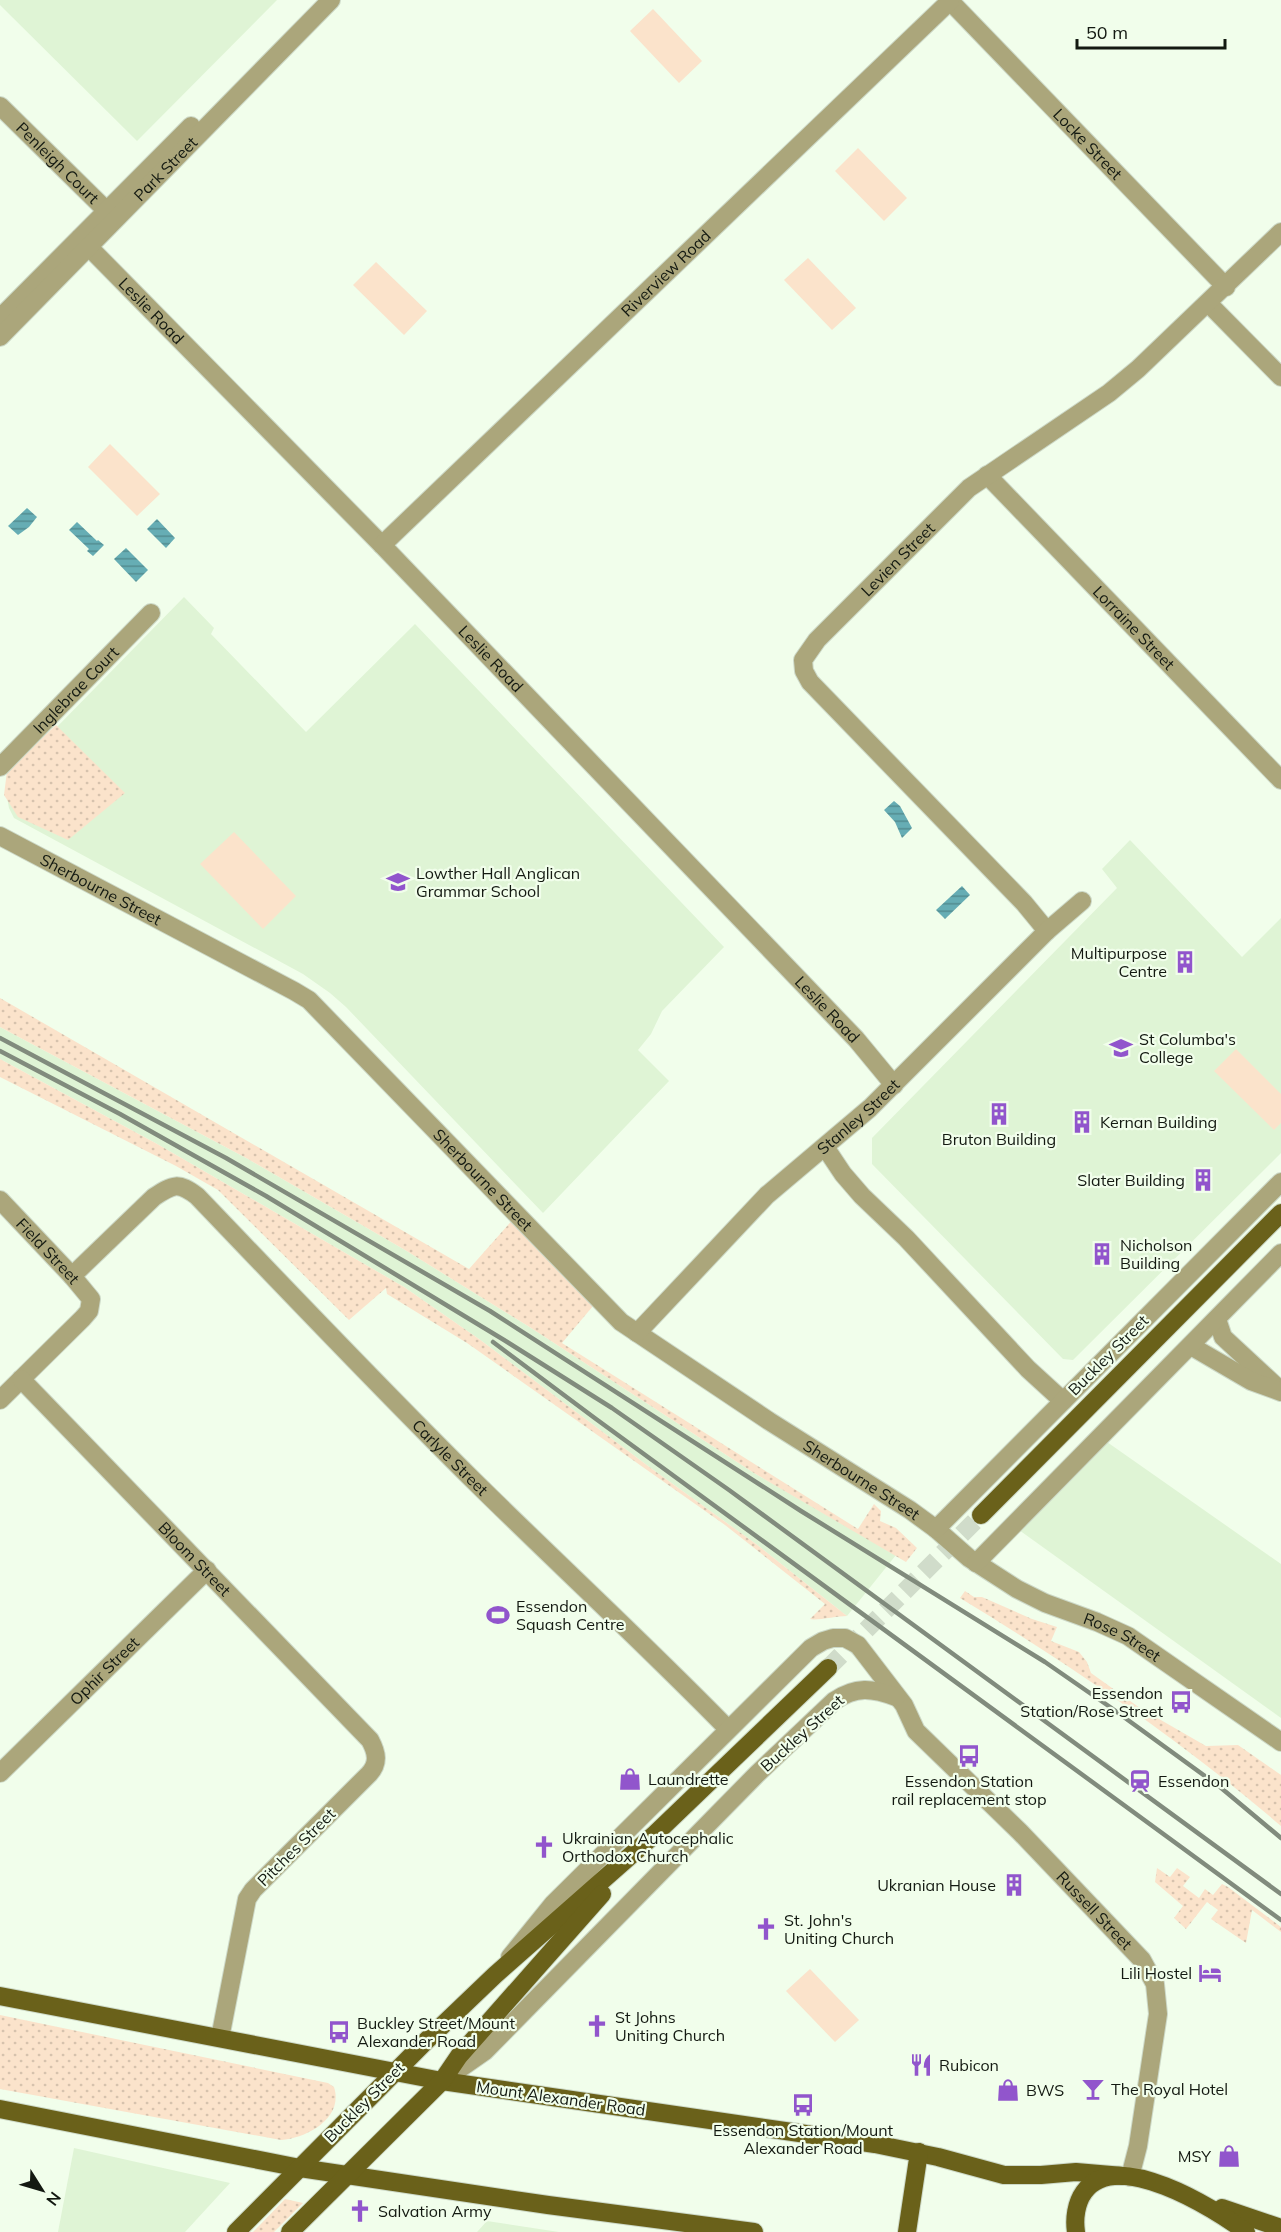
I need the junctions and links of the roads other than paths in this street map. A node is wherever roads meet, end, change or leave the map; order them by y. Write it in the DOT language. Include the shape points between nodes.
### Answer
graph roads {
  1 [pos="315,0"];
  2 [pos="331,0"];
  3 [pos="949,0"];
  4 [pos="0,106"];
  5 [pos="111,215"];
  6 [pos="1281,232"];
  7 [pos="84,243"];
  8 [pos="1226,287"];
  9 [pos="1208,303"];
  10 [pos="0,318"];
  11 [pos="0,337"];
  12 [pos="1281,377"];
  13 [pos="987,476"];
  14 [pos="382,545"];
  15 [pos="151,613"];
  16 [pos="0,767"];
  17 [pos="1281,780"];
  18 [pos="0,836"];
  19 [pos="1082,901"];
  20 [pos="1047,931"];
  21 [pos="894,1085"];
  22 [pos="825,1147"];
  23 [pos="1281,1182"];
  24 [pos="0,1200"];
  25 [pos="1281,1213"];
  26 [pos="1281,1253"];
  27 [pos="72,1276"];
  28 [pos="1217,1319"];
  29 [pos="636,1333"];
  30 [pos="1191,1346"];
  31 [pos="21,1379"];
  32 [pos="1281,1391"];
  33 [pos="0,1400"];
  34 [pos="1063,1401"];
  35 [pos="981,1515"];
  36 [pos="936,1529"];
  37 [pos="954,1546"];
  38 [pos="976,1563"];
  39 [pos="207,1570"];
  40 [pos="828,1668"];
  41 [pos="896,1697"];
  42 [pos="728,1730"];
  43 [pos="370,1740"];
  44 [pos="1281,1742"];
  45 [pos="0,1773"];
  46 [pos="655,1834"];
  47 [pos="495,1975"];
  48 [pos="0,1996"];
  49 [pos="220,2038"];
  50 [pos="394,2072"];
  51 [pos="442,2081"];
  52 [pos="0,2109"];
  53 [pos="919,2152"];
  54 [pos="300,2168"];
  55 [pos="348,2175"];
  56 [pos="1127,2176"];
  57 [pos="1190,2197"];
  58 [pos="1281,2228"];
  59 [pos="710,2229"];
  60 [pos="236,2232"];
  61 [pos="290,2232"];
  62 [pos="754,2232"];
  63 [pos="907,2232"];
  64 [pos="1076,2232"];
  65 [pos="1246,2232"];
  1 -- 5 [label="street, Park Street"];
  2 -- 5 [label="street, Park Street"];
  3 -- 8 [label="street, Locke Street"];
  3 -- 14 [label="street, Riverview Road"];
  4 -- 5 [label="street, Penleigh Court"];
  5 -- 7 [label="street, Park Street"];
  6 -- 8 [label="street, Levien Street"];
  7 -- 10 [label="street, Park Street"];
  7 -- 11 [label="street, Park Street"];
  7 -- 14 [label="street, Leslie Road"];
  8 -- 9 [label="street, Levien Street"];
  9 -- 12 [label="street"];
  9 -- 13 [label="street, Levien Street" via="1109,393"];
  13 -- 17 [label="street, Lorraine Street"];
  13 -- 20 [label="street, Levien Street" via="949,507 817,640 802,660 810,682"];
  14 -- 21 [label="street, Leslie Road" via="856,1039"];
  15 -- 16 [label="street, Inglebrae Court"];
  18 -- 29 [label="street, Sherbourne Street" via="309,1000 609,1312"];
  19 -- 20 [label="street, Stanley Street"];
  20 -- 21 [label="street, Stanley Street"];
  21 -- 22 [label="street, Stanley Street"];
  22 -- 29 [label="street, Stanley Street" via="767,1195"];
  22 -- 34 [label="street" via="862,1196"];
  23 -- 34 [label="street, Buckley Street"];
  24 -- 27 [label="street, Field Street"];
  25 -- 35 [label="main road, Buckley Street"];
  26 -- 28 [label="street"];
  27 -- 31 [label="street, Field Street" via="91,1299 91,1306 84,1318"];
  27 -- 42 [label="street, Carlyle Street" via="168,1187 177,1185 198,1196 370,1377"];
  28 -- 30 [label="street"];
  28 -- 32 [label="street" via="1223,1336"];
  29 -- 36 [label="street, Sherbourne Street"];
  30 -- 32 [label="street" via="1251,1381"];
  30 -- 38 [label="street"];
  31 -- 33 [label="street"];
  31 -- 39 [label="street, Bloom Street"];
  34 -- 36 [label="street, Buckley Street"];
  36 -- 37 [label="street, Sherbourne Street"];
  37 -- 38 [label="street, Rose Street"];
  38 -- 44 [label="street, Rose Street" via="1038,1600 1128,1636"];
  39 -- 43 [label="street, Bloom Street"];
  39 -- 45 [label="street, Ophir Street"];
  40 -- 46 [label="main road, Buckley Street"];
  41 -- 42 [label="street, Buckley Street" via="858,1645 846,1638 830,1638 811,1648"];
  41 -- 51 [label="street, Buckley Street" via="874,1689 860,1689 834,1701 485,2051"];
  41 -- 56 [label="street, Russell Street" via="916,1731 1048,1861 1150,1972 1158,2014 1138,2146"];
  42 -- 47 [label="street, Buckley Street" via="553,1904"];
  43 -- 49 [label="street, Pitches Street" via="376,1751 374,1768 247,1899"];
  46 -- 47 [label="main road, Buckley Street"];
  46 -- 51 [label="main road, Buckley Street" via="459,2056"];
  47 -- 50 [label="main road, Buckley Street"];
  48 -- 49 [label="main road, Mount Alexander Road"];
  49 -- 50 [label="main road, Mount Alexander Road"];
  50 -- 51 [label="main road, Mount Alexander Road"];
  50 -- 54 [label="main road, Buckley Street"];
  51 -- 53 [label="main road, Mount Alexander Road"];
  51 -- 55 [label="main road, Buckley Street"];
  52 -- 54 [label="main road"];
  53 -- 56 [label="main road, Mount Alexander Road" via="1004,2175 1076,2172"];
  53 -- 63 [label="main road"];
  54 -- 55 [label="main road"];
  54 -- 60 [label="main road, Buckley Street"];
  55 -- 59 [label="main road"];
  55 -- 61 [label="main road, Buckley Street"];
  56 -- 57 [label="main road, Mount Alexander Road"];
  56 -- 64 [label="main road" via="1107,2176 1087,2188 1078,2206"];
  57 -- 58 [label="main road"];
  57 -- 65 [label="main road"];
  59 -- 62 [label="main road"];
}
